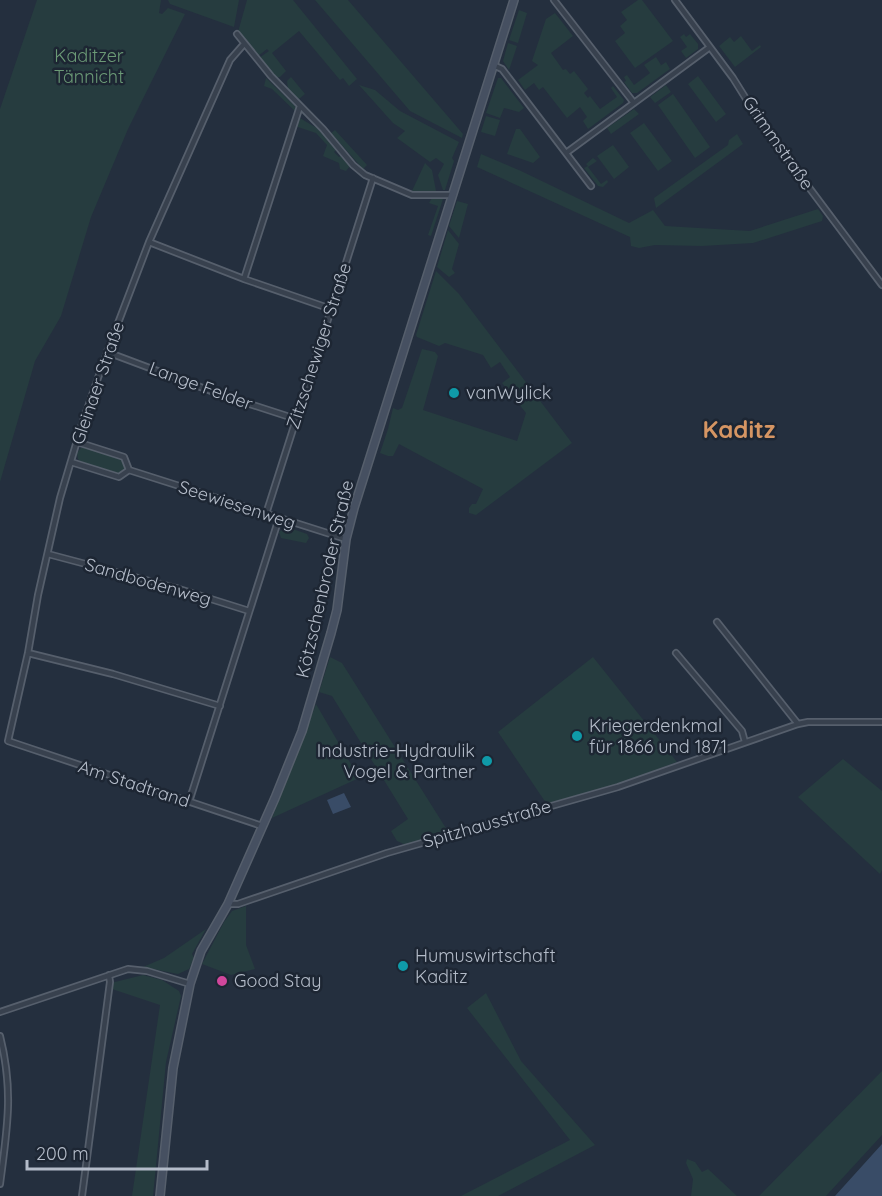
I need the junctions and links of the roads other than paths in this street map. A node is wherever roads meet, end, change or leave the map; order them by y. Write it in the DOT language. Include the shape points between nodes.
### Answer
graph roads {
  1 [pos="514,0"];
  2 [pos="554,0"];
  3 [pos="675,0"];
  4 [pos="237,34"];
  5 [pos="244,44"];
  6 [pos="710,47"];
  7 [pos="493,65"];
  8 [pos="634,103"];
  9 [pos="300,106"];
  10 [pos="566,153"];
  11 [pos="373,178"];
  12 [pos="591,186"];
  13 [pos="452,195"];
  14 [pos="149,242"];
  15 [pos="244,279"];
  16 [pos="882,285"];
  17 [pos="331,309"];
  18 [pos="107,352"];
  19 [pos="296,419"];
  20 [pos="77,442"];
  21 [pos="71,462"];
  22 [pos="129,470"];
  23 [pos="266,514"];
  24 [pos="279,518"];
  25 [pos="346,538"];
  26 [pos="48,554"];
  27 [pos="249,611"];
  28 [pos="717,622"];
  29 [pos="28,653"];
  30 [pos="676,653"];
  31 [pos="220,706"];
  32 [pos="882,722"];
  33 [pos="798,724"];
  34 [pos="8,741"];
  35 [pos="746,742"];
  36 [pos="189,802"];
  37 [pos="262,826"];
  38 [pos="228,904"];
  39 [pos="109,975"];
  40 [pos="190,984"];
  41 [pos="0,1012"];
  42 [pos="0,1036"];
  43 [pos="0,1184"];
  44 [pos="82,1196"];
  45 [pos="160,1196"];
  1 -- 7 [label="street, Kötzschenbroder Straße"];
  2 -- 8 [label="street"];
  3 -- 6 [label="street, Grimmstraße"];
  4 -- 5 [label="street"];
  5 -- 9 [label="street"];
  5 -- 14 [label="street, Gleinaer Straße" via="230,60"];
  6 -- 8 [label="street"];
  6 -- 16 [label="street, Grimmstraße" via="763,126"];
  7 -- 10 [label="street" via="502,69"];
  7 -- 13 [label="street, Kötzschenbroder Straße"];
  8 -- 10 [label="street"];
  9 -- 11 [label="street" via="353,165"];
  9 -- 15 [label="street"];
  10 -- 12 [label="street"];
  11 -- 13 [label="street" via="412,195"];
  11 -- 17 [label="street, Zitzschewiger Straße"];
  13 -- 25 [label="street, Kötzschenbroder Straße"];
  14 -- 15 [label="street"];
  14 -- 18 [label="street, Gleinaer Straße"];
  15 -- 17 [label="street"];
  17 -- 19 [label="street, Zitzschewiger Straße"];
  18 -- 19 [label="street, Lange Felder"];
  18 -- 20 [label="street, Gleinaer Straße"];
  19 -- 23 [label="street, Zitzschewiger Straße"];
  20 -- 21 [label="street, Gleinaer Straße"];
  20 -- 22 [label="street, Seewiesenweg" via="124,457"];
  21 -- 22 [label="street, Seewiesenweg" via="119,477"];
  21 -- 26 [label="street, Gleinaer Straße"];
  22 -- 23 [label="street, Seewiesenweg"];
  23 -- 24 [label="street, Seewiesenweg"];
  24 -- 25 [label="street, Seewiesenweg"];
  24 -- 27 [label="street"];
  25 -- 37 [label="street, Kötzschenbroder Straße" via="331,633 302,730"];
  26 -- 27 [label="street, Sandbodenweg"];
  26 -- 29 [label="street, Gleinaer Straße"];
  27 -- 31 [label="street"];
  28 -- 33 [label="street"];
  29 -- 31 [label="street"];
  29 -- 34 [label="street, Gleinaer Straße"];
  30 -- 35 [label="street" via="742,731"];
  31 -- 36 [label="street"];
  32 -- 33 [label="street, Spitzhausstraße"];
  33 -- 35 [label="street, Spitzhausstraße"];
  34 -- 36 [label="street, Am Stadtrand"];
  35 -- 38 [label="street, Spitzhausstraße" via="618,787 387,853 238,904"];
  36 -- 37 [label="street, Am Stadtrand"];
  37 -- 38 [label="street, Kötzschenbroder Straße"];
  38 -- 40 [label="street, Kötzschenbroder Straße" via="201,951"];
  39 -- 40 [label="street" via="135,969"];
  39 -- 41 [label="street"];
  39 -- 44 [label="street"];
  40 -- 45 [label="street, Kötzschenbroder Straße" via="173,1068"];
  42 -- 43 [label="street" via="10,1095"];
}
